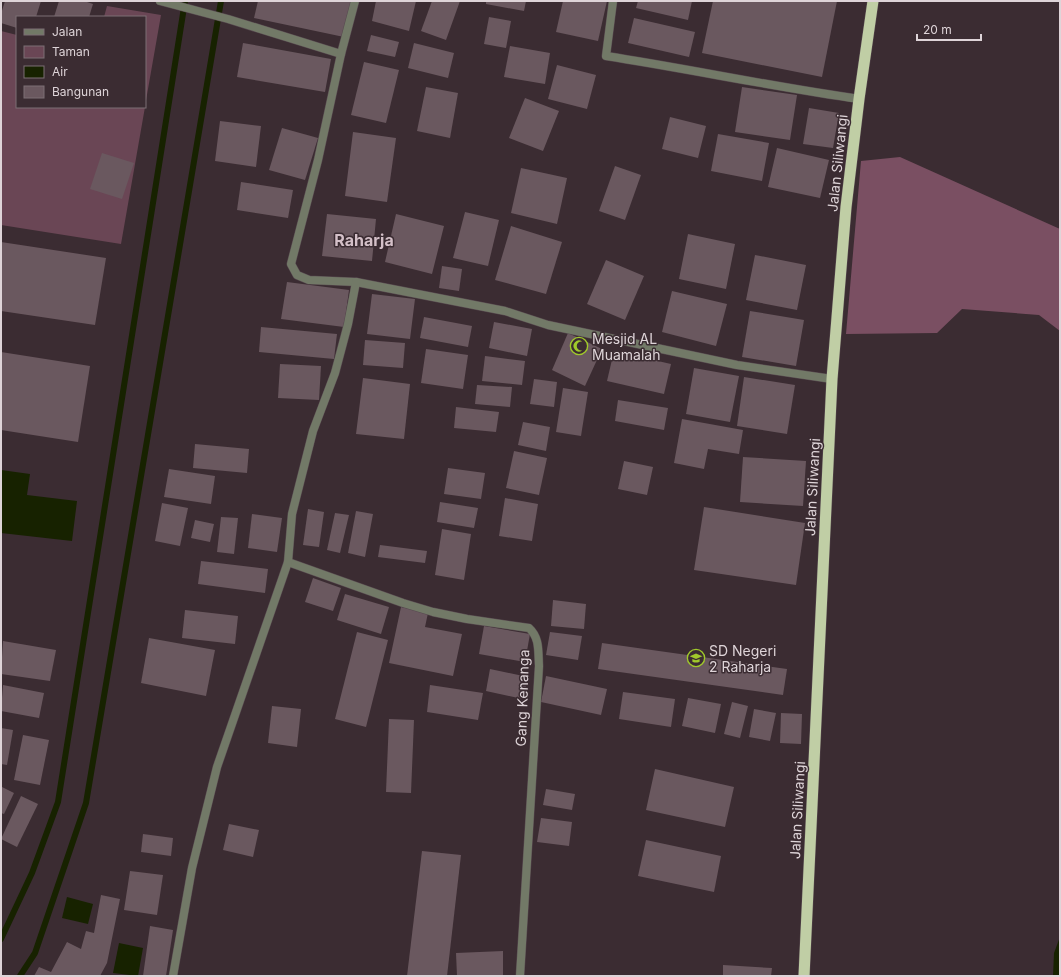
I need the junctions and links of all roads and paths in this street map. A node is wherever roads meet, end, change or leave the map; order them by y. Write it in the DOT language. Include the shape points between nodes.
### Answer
graph roads {
  1 [pos="160,1"];
  2 [pos="355,1"];
  3 [pos="613,1"];
  4 [pos="873,1"];
  5 [pos="341,54"];
  6 [pos="859,99"];
  7 [pos="356,282"];
  8 [pos="832,379"];
  9 [pos="288,562"];
  10 [pos="173,976"];
  11 [pos="520,976"];
  12 [pos="804,976"];
  1 -- 5 [label="street"];
  2 -- 5 [label="street"];
  3 -- 6 [label="street" via="606,56 691,69 792,90"];
  4 -- 6 [label="highway, Jalan Siliwangi"];
  5 -- 7 [label="street" via="318,160 291,264 297,275 309,280"];
  6 -- 8 [label="highway, Jalan Siliwangi" via="846,207"];
  7 -- 8 [label="street" via="505,311 548,325 737,365"];
  7 -- 9 [label="street" via="335,373 313,431 292,514"];
  8 -- 12 [label="highway, Jalan Siliwangi"];
  9 -- 10 [label="street" via="217,767 192,868"];
  9 -- 11 [label="street, Gang Kenanga" via="403,603 467,619 528,628 535,633 539,666"];
}
